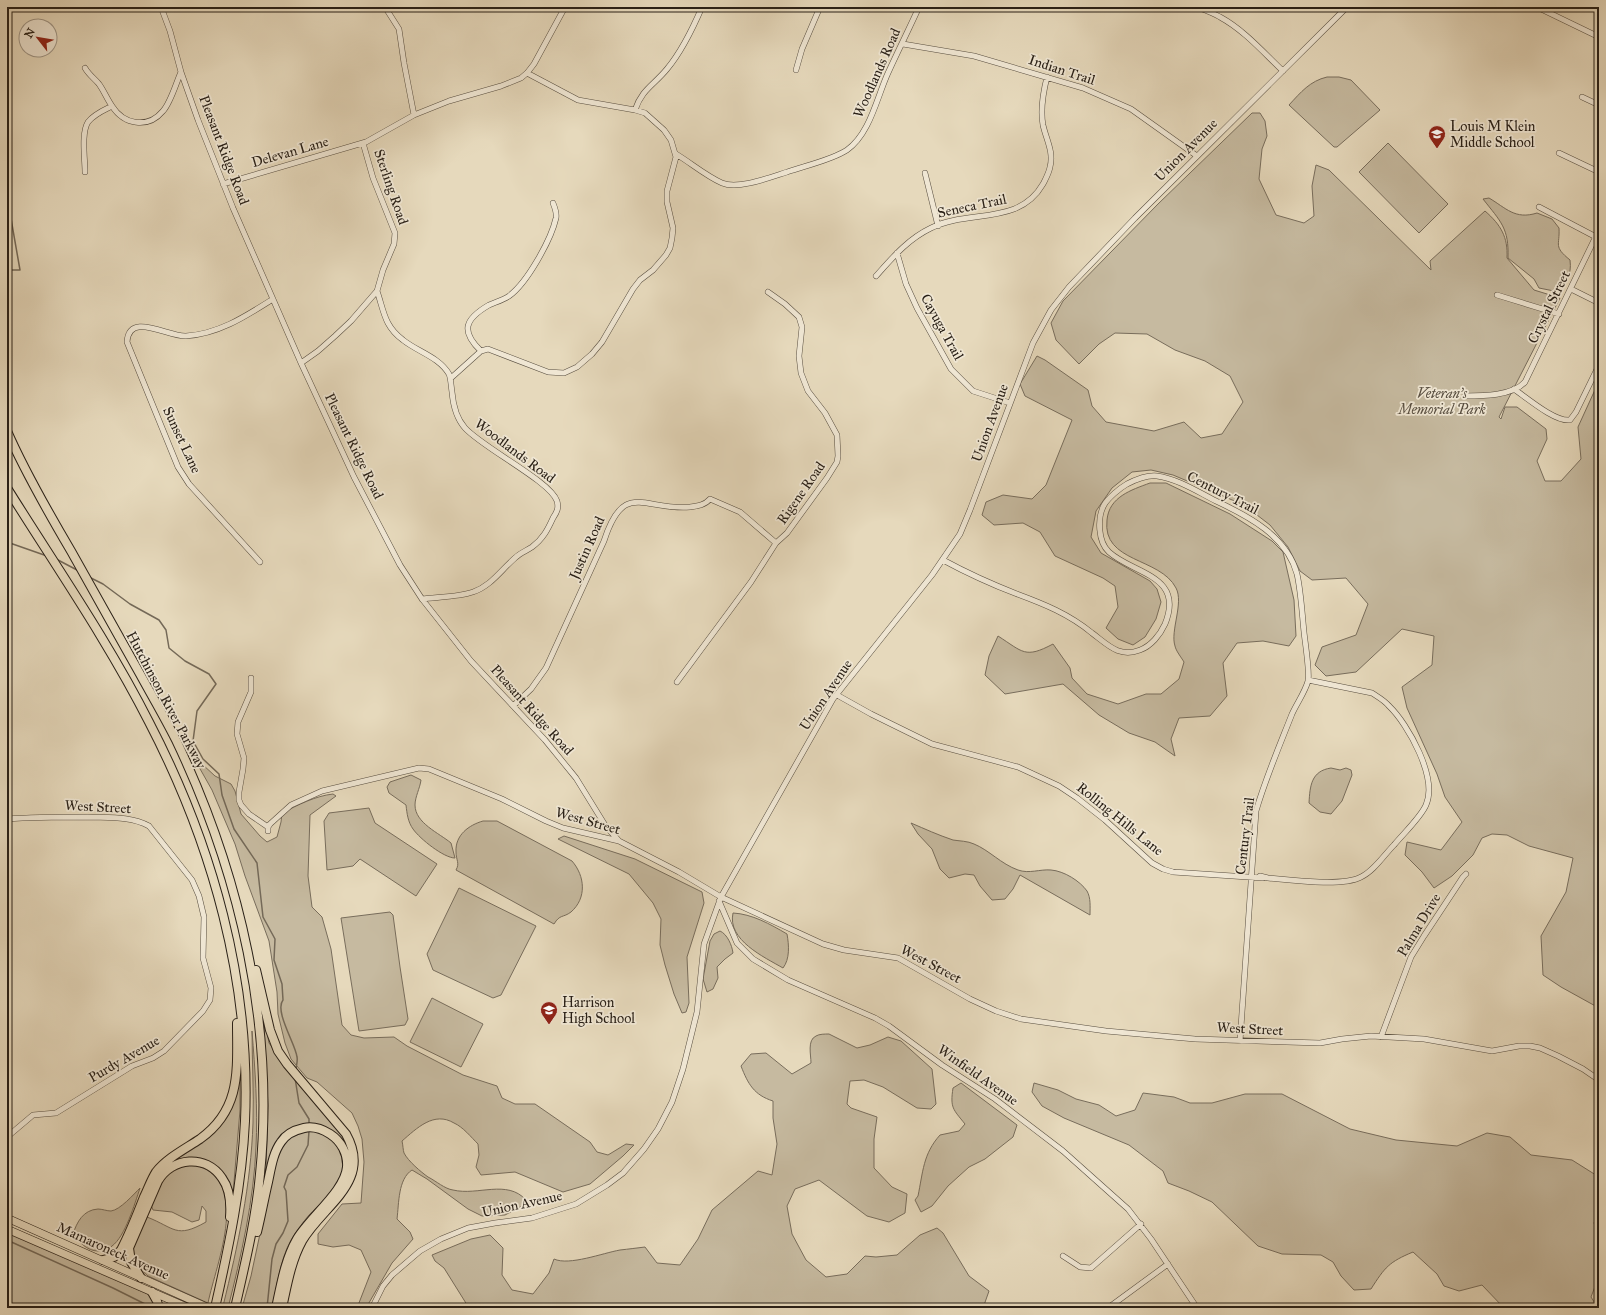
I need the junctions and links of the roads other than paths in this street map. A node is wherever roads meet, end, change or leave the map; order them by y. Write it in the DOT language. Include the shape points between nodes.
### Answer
graph roads {
  1 [pos="161,7"];
  2 [pos="385,7"];
  3 [pos="565,7"];
  4 [pos="702,7"];
  5 [pos="820,7"];
  6 [pos="920,7"];
  7 [pos="1197,7"];
  8 [pos="1347,7"];
  9 [pos="1538,7"];
  10 [pos="1599,37"];
  11 [pos="903,44"];
  12 [pos="85,68"];
  13 [pos="796,70"];
  14 [pos="1283,71"];
  15 [pos="181,72"];
  16 [pos="527,73"];
  17 [pos="1047,77"];
  18 [pos="1582,97"];
  19 [pos="1599,105"];
  20 [pos="112,106"];
  21 [pos="635,110"];
  22 [pos="414,115"];
  23 [pos="363,143"];
  24 [pos="1559,153"];
  25 [pos="676,154"];
  26 [pos="1197,156"];
  27 [pos="85,172"];
  28 [pos="1599,172"];
  29 [pos="925,173"];
  30 [pos="223,184"];
  31 [pos="553,203"];
  32 [pos="1539,207"];
  33 [pos="938,226"];
  34 [pos="1599,230"];
  35 [pos="1596,237"];
  36 [pos="897,253"];
  37 [pos="876,276"];
  38 [pos="1571,289"];
  39 [pos="377,291"];
  40 [pos="768,292"];
  41 [pos="1497,295"];
  42 [pos="273,299"];
  43 [pos="1599,303"];
  44 [pos="1559,314"];
  45 [pos="481,352"];
  46 [pos="301,363"];
  47 [pos="1599,366"];
  48 [pos="450,378"];
  49 [pos="1514,389"];
  50 [pos="1465,396"];
  51 [pos="1010,403"];
  52 [pos="7,431"];
  53 [pos="7,488"];
  54 [pos="776,543"];
  55 [pos="942,560"];
  56 [pos="260,562"];
  57 [pos="422,599"];
  58 [pos="250,678"];
  59 [pos="1308,680"];
  60 [pos="677,682"];
  61 [pos="837,695"];
  62 [pos="513,706"];
  63 [pos="7,819"];
  64 [pos="619,841"];
  65 [pos="187,874"];
  66 [pos="1252,874"];
  67 [pos="1466,874"];
  68 [pos="233,893"];
  69 [pos="720,899"];
  70 [pos="237,980"];
  71 [pos="1381,1037"];
  72 [pos="1240,1041"];
  73 [pos="1599,1080"];
  74 [pos="7,1137"];
  75 [pos="7,1218"];
  76 [pos="1141,1224"];
  77 [pos="7,1230"];
  78 [pos="1062,1256"];
  79 [pos="226,1259"];
  80 [pos="103,1260"];
  81 [pos="1168,1264"];
  82 [pos="141,1278"];
  83 [pos="241,1284"];
  84 [pos="152,1292"];
  85 [pos="215,1305"];
  86 [pos="159,1308"];
  87 [pos="188,1308"];
  88 [pos="209,1308"];
  89 [pos="236,1308"];
  90 [pos="276,1308"];
  91 [pos="282,1308"];
  92 [pos="372,1308"];
  93 [pos="1108,1308"];
  94 [pos="1197,1308"];
  95 [pos="1346,1308"];
  96 [pos="1349,1308"];
  1 -- 15 [label="street, Pleasant Ridge Road"];
  2 -- 22 [label="street" via="399,29"];
  3 -- 16 [label="street, Sterling Road"];
  4 -- 21 [label="street" via="674,60 642,94"];
  5 -- 13 [label="street"];
  6 -- 11 [label="street, Woodlands Road"];
  7 -- 14 [label="street" via="1229,23"];
  8 -- 14 [label="street, Union Avenue"];
  9 -- 10 [label="street"];
  11 -- 17 [label="street, Indian Trail" via="974,56"];
  11 -- 25 [label="street, Woodlands Road" via="869,122 842,153 762,180 728,184"];
  12 -- 20 [label="street"];
  14 -- 26 [label="street, Union Avenue"];
  15 -- 20 [label="street" via="165,110 150,122 133,122 124,118"];
  15 -- 30 [label="street, Pleasant Ridge Road"];
  16 -- 21 [label="street" via="578,100"];
  16 -- 22 [label="street, Sterling Road" via="501,86 449,101"];
  17 -- 26 [label="street, Indian Trail" via="1083,88 1131,108"];
  17 -- 33 [label="street, Seneca Trail" via="1042,105 1043,124 1050,149 1050,167 1039,191 1031,200 1013,210"];
  18 -- 19 [label="street"];
  20 -- 27 [label="street" via="99,112 88,122 84,140"];
  21 -- 25 [label="street" via="649,116 664,130"];
  22 -- 23 [label="street, Sterling Road"];
  23 -- 30 [label="street, Delevan Lane"];
  23 -- 39 [label="street, Sterling Road" via="373,178 395,233 394,244"];
  24 -- 28 [label="street"];
  25 -- 45 [label="street" via="667,191 673,228 670,248 661,261 633,289 602,342 592,354 577,367 559,373 538,370 488,349"];
  26 -- 51 [label="street, Union Avenue" via="1069,287 1050,310 1033,343"];
  29 -- 33 [label="street"];
  30 -- 42 [label="street, Pleasant Ridge Road"];
  31 -- 45 [label="street" via="556,218 550,235 526,277 509,295 476,314 468,325 467,334"];
  32 -- 35 [label="street"];
  33 -- 36 [label="street, Seneca Trail" via="909,241"];
  34 -- 35 [label="street, Crystal Street"];
  35 -- 38 [label="street, Crystal Street"];
  36 -- 37 [label="street, Seneca Trail"];
  36 -- 51 [label="street, Cayuga Trail" via="906,284 917,308 951,369 973,391"];
  38 -- 43 [label="street"];
  38 -- 44 [label="street, Crystal Street"];
  39 -- 46 [label="street, Sterling Road" via="340,331"];
  39 -- 48 [label="street" via="383,314 392,328 403,340 440,364"];
  40 -- 54 [label="street, Rigene Road" via="799,317 802,327 799,356 801,374 808,391 838,434 837,462 787,534"];
  41 -- 44 [label="street"];
  42 -- 46 [label="street, Pleasant Ridge Road"];
  42 -- 56 [label="street, Sunset Lane" via="227,326 200,333 186,336 139,327 131,329 127,334 131,354 178,466 189,484"];
  44 -- 49 [label="street, Crystal Street" via="1525,382"];
  45 -- 48 [label="street"];
  46 -- 57 [label="street, Pleasant Ridge Road" via="354,477 400,565"];
  47 -- 49 [label="street" via="1570,420 1548,412"];
  48 -- 57 [label="street, Woodlands Road" via="457,412 465,428 545,487 556,500 558,508 544,536 516,557 487,585 473,592"];
  49 -- 50 [label="street" via="1487,396"];
  51 -- 55 [label="street, Union Avenue" via="960,534"];
  52 -- 68 [label="highway, Hutchinson River Parkway" via="176,740 202,801"];
  53 -- 70 [label="highway, Hutchinson River Parkway" via="132,690 179,783 216,888"];
  54 -- 60 [label="street, Rigene Road" via="751,582"];
  54 -- 62 [label="street, Justin Road" via="740,512 710,499 692,507 636,502 623,506 609,526 546,668 531,689"];
  55 -- 59 [label="street, Century Trail" via="973,576 1068,616 1111,648 1126,653 1141,650 1154,640 1164,625 1169,606 1166,592 1153,577 1110,553 1101,537 1101,515 1108,500 1126,484 1150,476 1166,479 1242,513 1282,545 1297,574"];
  55 -- 61 [label="street, Union Avenue"];
  57 -- 62 [label="street, Pleasant Ridge Road" via="471,661"];
  58 -- 64 [label="street, West Street" via="251,692 238,722 237,734 244,758 239,800 249,814 268,829 292,805 322,791 419,768 430,769 458,780 563,828"];
  59 -- 66 [label="street, Century Trail" via="1265,781 1256,811"];
  59 -- 66 [label="street, Rolling Hills Lane" via="1372,693 1390,707 1423,760 1428,777 1426,805 1413,823 1363,877 1336,882 1263,878"];
  61 -- 66 [label="street, Rolling Hills Lane" via="932,744 1017,766 1059,786 1077,798 1152,863 1164,869 1173,872"];
  61 -- 69 [label="street, Union Avenue"];
  62 -- 64 [label="street, Pleasant Ridge Road" via="576,778"];
  63 -- 65 [label="street, West Street" via="42,816 140,821 149,826"];
  64 -- 69 [label="street, West Street" via="705,887"];
  65 -- 74 [label="street, Purdy Avenue" via="199,896 204,916 203,958 211,988 210,1000 203,1011 154,1058 132,1066 68,1107 56,1112 33,1115"];
  66 -- 72 [label="street, Century Trail"];
  67 -- 71 [label="street, Palma Drive" via="1411,957"];
  68 -- 83 [label="highway, Hutchinson River Parkway" via="255,995 263,1088 263,1140 258,1191"];
  68 -- 91 [label="highway" via="245,924 272,1040 287,1064 346,1134 353,1150 354,1167 344,1191 313,1226 299,1247 292,1264"];
  69 -- 72 [label="street, West Street" via="823,944 844,950 898,958 970,999 1021,1019 1106,1031"];
  69 -- 76 [label="street, Winfield Avenue" via="737,943 753,959 788,980 889,1026 1043,1135 1128,1209"];
  69 -- 92 [label="street, Union Avenue" via="704,944 697,1012 672,1102 658,1129 630,1165 607,1186 576,1204 532,1218 468,1228 441,1239 420,1251 392,1275"];
  70 -- 79 [label="highway, Hutchinson River Parkway" via="245,1060 245,1129 238,1195"];
  70 -- 80 [label="highway" via="236,1068 233,1095 227,1110 211,1130 168,1160 159,1170 152,1180 121,1250 114,1257"];
  71 -- 72 [label="street, West Street" via="1320,1043"];
  71 -- 73 [label="street, West Street" via="1424,1039 1492,1051 1530,1046 1558,1056"];
  75 -- 80 [label="main road, Mamaroneck Avenue"];
  76 -- 78 [label="street" via="1091,1268 1080,1267"];
  76 -- 81 [label="street, Winfield Avenue"];
  77 -- 84 [label="main road, Mamaroneck Avenue"];
  79 -- 82 [label="highway" via="230,1210 224,1181 216,1171 205,1164 184,1161 172,1166 160,1178 130,1245 130,1262"];
  79 -- 85 [label="highway, Hutchinson River Parkway"];
  80 -- 82 [label="main road, Mamaroneck Avenue"];
  81 -- 93 [label="street"];
  81 -- 94 [label="street, Winfield Avenue"];
  82 -- 88 [label="main road, Mamaroneck Avenue"];
  83 -- 89 [label="highway, Hutchinson River Parkway"];
  83 -- 90 [label="highway" via="254,1246 275,1153 282,1140 288,1134 308,1128 318,1128 331,1134 346,1156 346,1172 341,1185 312,1217 295,1242 284,1272"];
  84 -- 86 [label="highway"];
  84 -- 87 [label="main road, Mamaroneck Avenue"];
  95 -- 96 [label="street"];
}
